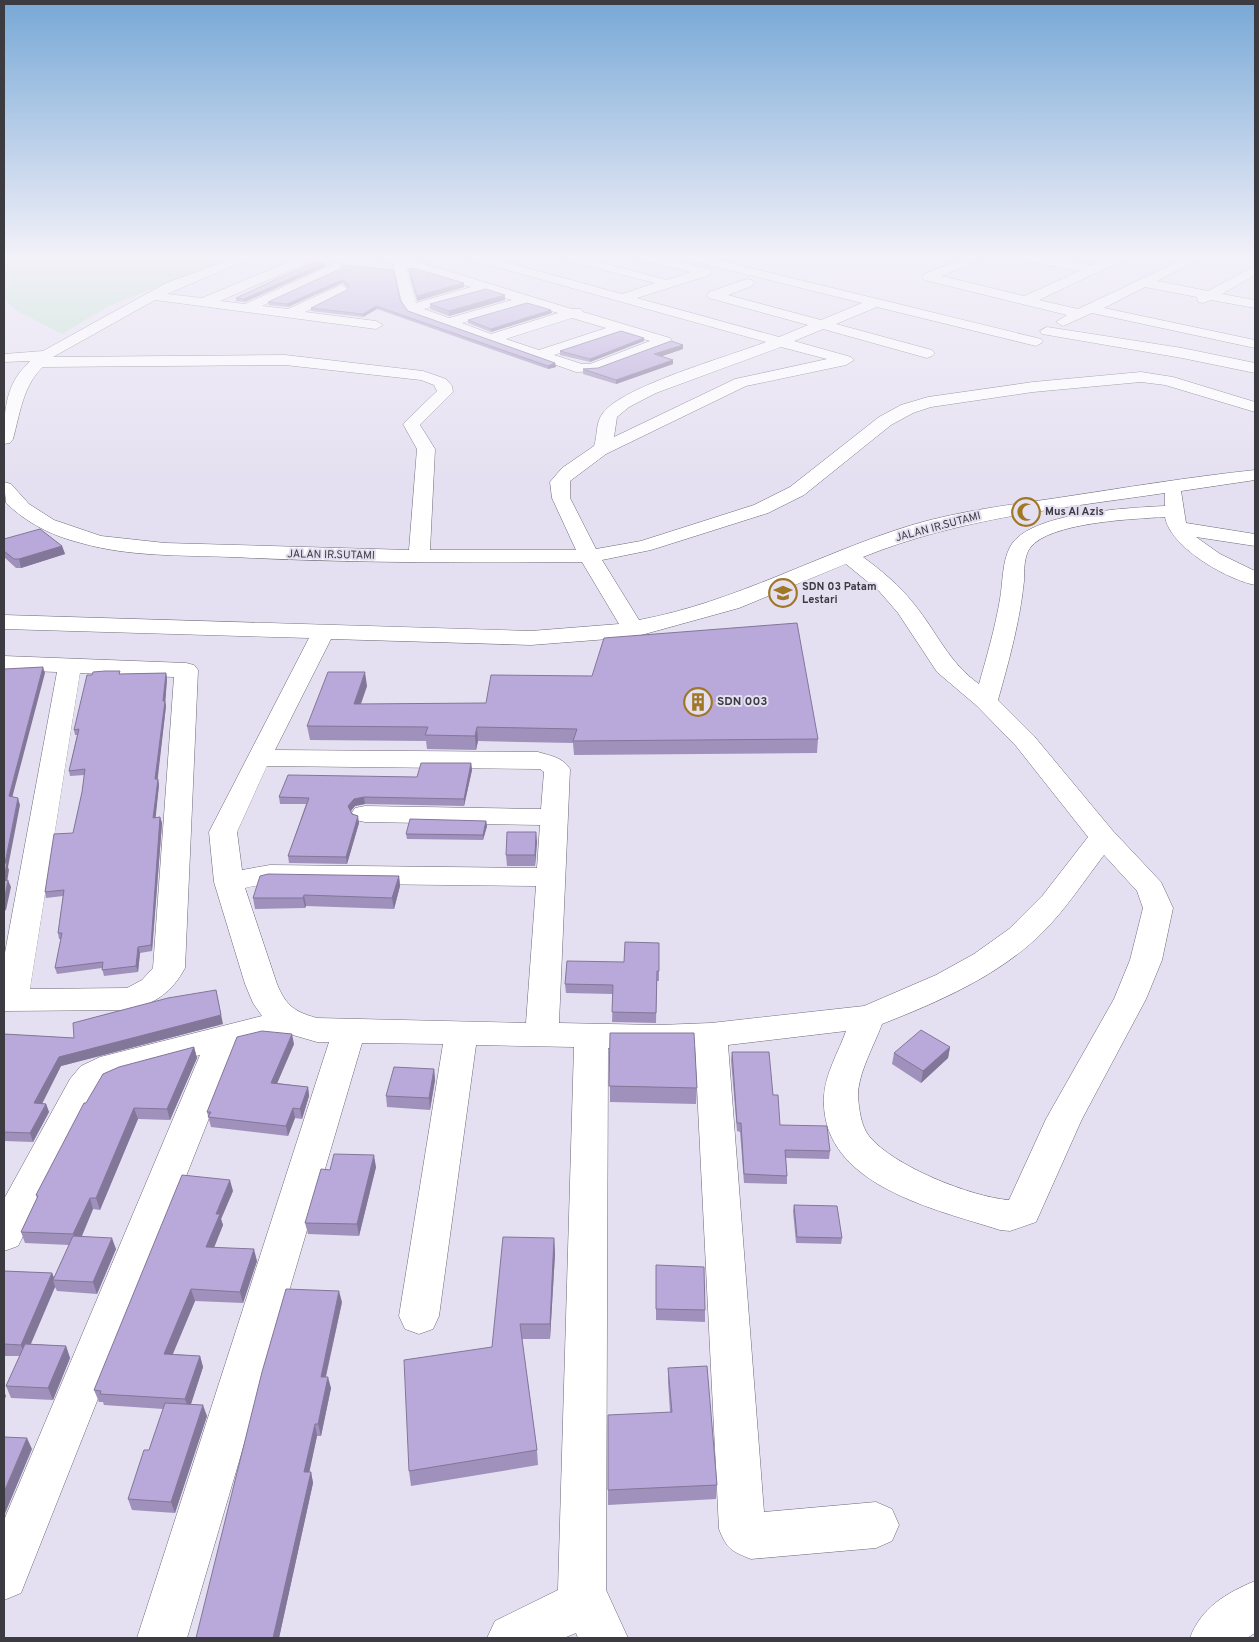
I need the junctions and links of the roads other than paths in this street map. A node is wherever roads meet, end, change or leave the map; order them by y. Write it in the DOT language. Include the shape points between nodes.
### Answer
graph roads {
  1 [pos="89,332"];
  2 [pos="474,332"];
  3 [pos="511,332"];
  4 [pos="609,332"];
  5 [pos="637,332"];
  6 [pos="744,332"];
  7 [pos="805,332"];
  8 [pos="846,332"];
  9 [pos="939,332"];
  10 [pos="995,332"];
  11 [pos="1051,332"];
  12 [pos="1195,332"];
  13 [pos="491,338"];
  14 [pos="780,342"];
  15 [pos="980,342"];
  16 [pos="1036,342"];
  17 [pos="1255,344"];
  18 [pos="927,353"];
  19 [pos="539,355"];
  20 [pos="4,358"];
  21 [pos="42,358"];
  22 [pos="1255,368"];
  23 [pos="1255,407"];
  24 [pos="4,439"];
  25 [pos="600,450"];
  26 [pos="1255,475"];
  27 [pos="1175,486"];
  28 [pos="4,488"];
  29 [pos="1176,519"];
  30 [pos="1255,540"];
  31 [pos="847,554"];
  32 [pos="589,556"];
  33 [pos="418,557"];
  34 [pos="1255,579"];
  35 [pos="4,622"];
  36 [pos="634,630"];
  37 [pos="323,632"];
  38 [pos="4,663"];
  39 [pos="70,664"];
  40 [pos="986,701"];
  41 [pos="258,758"];
  42 [pos="365,814"];
  43 [pos="554,817"];
  44 [pos="1104,837"];
  45 [pos="550,878"];
  46 [pos="229,882"];
  47 [pos="8,1000"];
  48 [pos="868,1017"];
  49 [pos="286,1021"];
  50 [pos="350,1031"];
  51 [pos="461,1033"];
  52 [pos="542,1034"];
  53 [pos="711,1034"];
  54 [pos="591,1035"];
  55 [pos="225,1036"];
  56 [pos="4,1235"];
  57 [pos="419,1316"];
  58 [pos="876,1525"];
  59 [pos="4,1576"];
  60 [pos="582,1592"];
  61 [pos="1255,1605"];
  62 [pos="162,1638"];
  63 [pos="512,1638"];
  64 [pos="603,1638"];
  65 [pos="1215,1638"];
  1 -- 21 [label="street"];
  2 -- 13 [label="street"];
  3 -- 13 [label="street"];
  4 -- 19 [label="street"];
  5 -- 19 [label="street" via="665,341 586,369"];
  6 -- 14 [label="street"];
  7 -- 14 [label="street"];
  8 -- 18 [label="street"];
  9 -- 15 [label="street"];
  10 -- 16 [label="street"];
  11 -- 22 [label="street"];
  12 -- 17 [label="street"];
  13 -- 19 [label="street"];
  14 -- 25 [label="street" via="625,402 606,420 605,443"];
  14 -- 25 [label="street" via="846,360 741,382"];
  20 -- 21 [label="street"];
  21 -- 24 [label="street" via="26,374"];
  21 -- 33 [label="street" via="285,360 408,373 440,382 445,392 411,424 426,449"];
  23 -- 32 [label="street, JALAN IR.SUTAMI" via="1167,380 1141,376 928,402 885,421 797,491 761,509 644,546"];
  25 -- 32 [label="street" via="574,467 559,482 561,498"];
  26 -- 27 [label="street, JALAN IR.SUTAMI"];
  27 -- 29 [label="street"];
  27 -- 31 [label="street, JALAN IR.SUTAMI" via="951,522"];
  28 -- 33 [label="street, JALAN IR.SUTAMI" via="20,507 38,518 100,542 280,554"];
  29 -- 30 [label="street"];
  29 -- 34 [label="street" via="1194,545"];
  29 -- 40 [label="street" via="1080,521 1035,533 1026,539 1018,555 997,664"];
  31 -- 36 [label="street, JALAN IR.SUTAMI" via="732,603"];
  31 -- 40 [label="street" via="898,597 945,667"];
  32 -- 33 [label="street, JALAN IR.SUTAMI"];
  32 -- 36 [label="street"];
  35 -- 37 [label="street, JALAN IR.SUTAMI"];
  36 -- 37 [label="street, JALAN IR.SUTAMI" via="531,638"];
  37 -- 41 [label="street"];
  38 -- 39 [label="street"];
  39 -- 47 [label="street"];
  39 -- 47 [label="street" via="186,670 169,968 163,981 130,1000"];
  40 -- 44 [label="street" via="1025,741"];
  41 -- 43 [label="street" via="538,760 558,769"];
  41 -- 46 [label="street" via="224,832"];
  42 -- 43 [label="street"];
  43 -- 45 [label="street"];
  44 -- 48 [label="street" via="1020,936 963,974 912,1000"];
  44 -- 48 [label="street" via="1151,888 1158,908 1155,928 1130,998 1064,1119 1023,1210 1010,1216 1000,1215 914,1187 889,1175 863,1152 841,1115 841,1094"];
  45 -- 46 [label="street" via="270,874"];
  45 -- 52 [label="street"];
  46 -- 49 [label="street" via="261,984 269,1003"];
  48 -- 53 [label="street"];
  49 -- 50 [label="street" via="317,1030"];
  49 -- 55 [label="street"];
  50 -- 51 [label="street"];
  50 -- 62 [label="street"];
  51 -- 52 [label="street"];
  51 -- 57 [label="street"];
  52 -- 54 [label="street"];
  53 -- 54 [label="street" via="659,1037"];
  53 -- 58 [label="street" via="742,1529 750,1536"];
  54 -- 60 [label="street"];
  55 -- 56 [label="street" via="112,1066 93,1075 82,1088"];
  55 -- 59 [label="street"];
  60 -- 63 [label="street" via="582,1604"];
  60 -- 64 [label="street"];
  61 -- 65 [label="street" via="1231,1620"];
}
